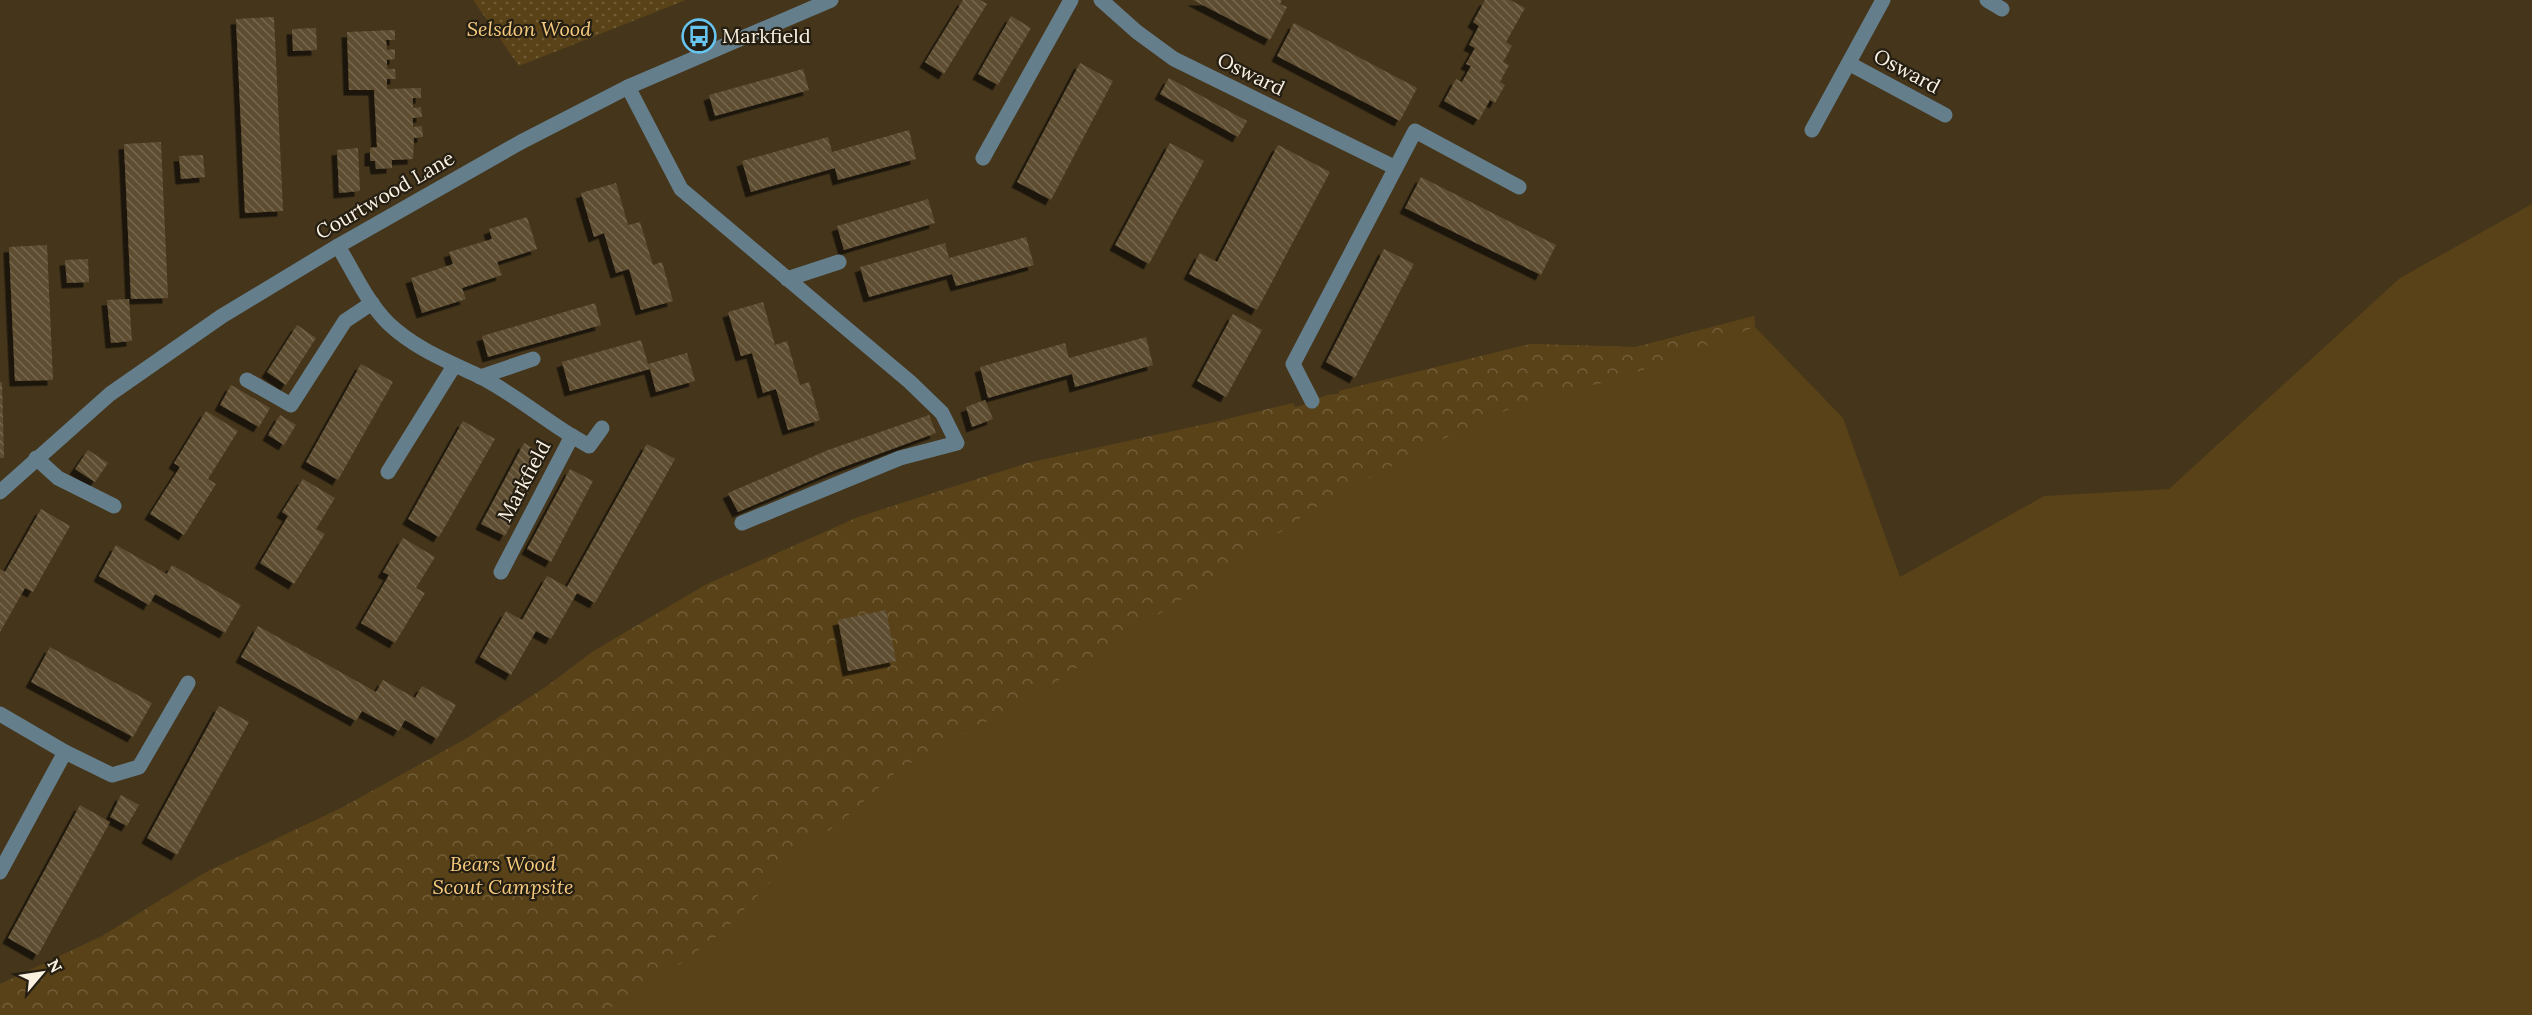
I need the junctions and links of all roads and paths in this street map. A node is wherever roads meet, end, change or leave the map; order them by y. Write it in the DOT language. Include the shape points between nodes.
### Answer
graph roads {
  1 [pos="831,0"];
  2 [pos="1071,0"];
  3 [pos="1101,0"];
  4 [pos="1987,0"];
  5 [pos="1879,1"];
  6 [pos="2002,9"];
  7 [pos="1850,64"];
  8 [pos="628,87"];
  9 [pos="1945,115"];
  10 [pos="1812,130"];
  11 [pos="983,158"];
  12 [pos="1394,167"];
  13 [pos="1519,187"];
  14 [pos="338,246"];
  15 [pos="839,262"];
  16 [pos="787,279"];
  17 [pos="372,303"];
  18 [pos="533,359"];
  19 [pos="454,366"];
  20 [pos="480,377"];
  21 [pos="247,380"];
  22 [pos="1312,401"];
  23 [pos="602,428"];
  24 [pos="572,436"];
  25 [pos="36,458"];
  26 [pos="388,472"];
  27 [pos="0,492"];
  28 [pos="114,506"];
  29 [pos="742,523"];
  30 [pos="501,572"];
  31 [pos="188,683"];
  32 [pos="0,714"];
  33 [pos="65,752"];
  34 [pos="0,872"];
  1 -- 8 [label="street, Courtwood Lane"];
  2 -- 11 [label="street"];
  3 -- 12 [label="street, Osward" via="1174,59"];
  4 -- 6 [label="street"];
  5 -- 7 [label="street, Osward"];
  7 -- 9 [label="street, Osward"];
  7 -- 10 [label="street, Osward"];
  8 -- 14 [label="street, Courtwood Lane" via="520,142"];
  8 -- 16 [label="street" via="681,189"];
  12 -- 13 [label="street" via="1415,131"];
  12 -- 22 [label="street" via="1293,364"];
  14 -- 17 [label="street, Markfield"];
  14 -- 25 [label="street, Courtwood Lane" via="222,316 110,394"];
  15 -- 16 [label="street"];
  16 -- 29 [label="street" via="910,382 942,413 957,443 900,458"];
  17 -- 19 [label="street, Markfield" via="409,341"];
  17 -- 21 [label="street" via="345,321 291,405"];
  18 -- 20 [label="street"];
  19 -- 20 [label="street, Markfield"];
  19 -- 26 [label="street"];
  20 -- 24 [label="street, Markfield"];
  23 -- 24 [label="street" via="589,446"];
  24 -- 30 [label="street, Markfield"];
  25 -- 27 [label="street, Courtwood Lane"];
  25 -- 28 [label="street" via="58,478"];
  31 -- 33 [label="street" via="139,767 112,775"];
  32 -- 33 [label="street"];
  33 -- 34 [label="street"];
}
